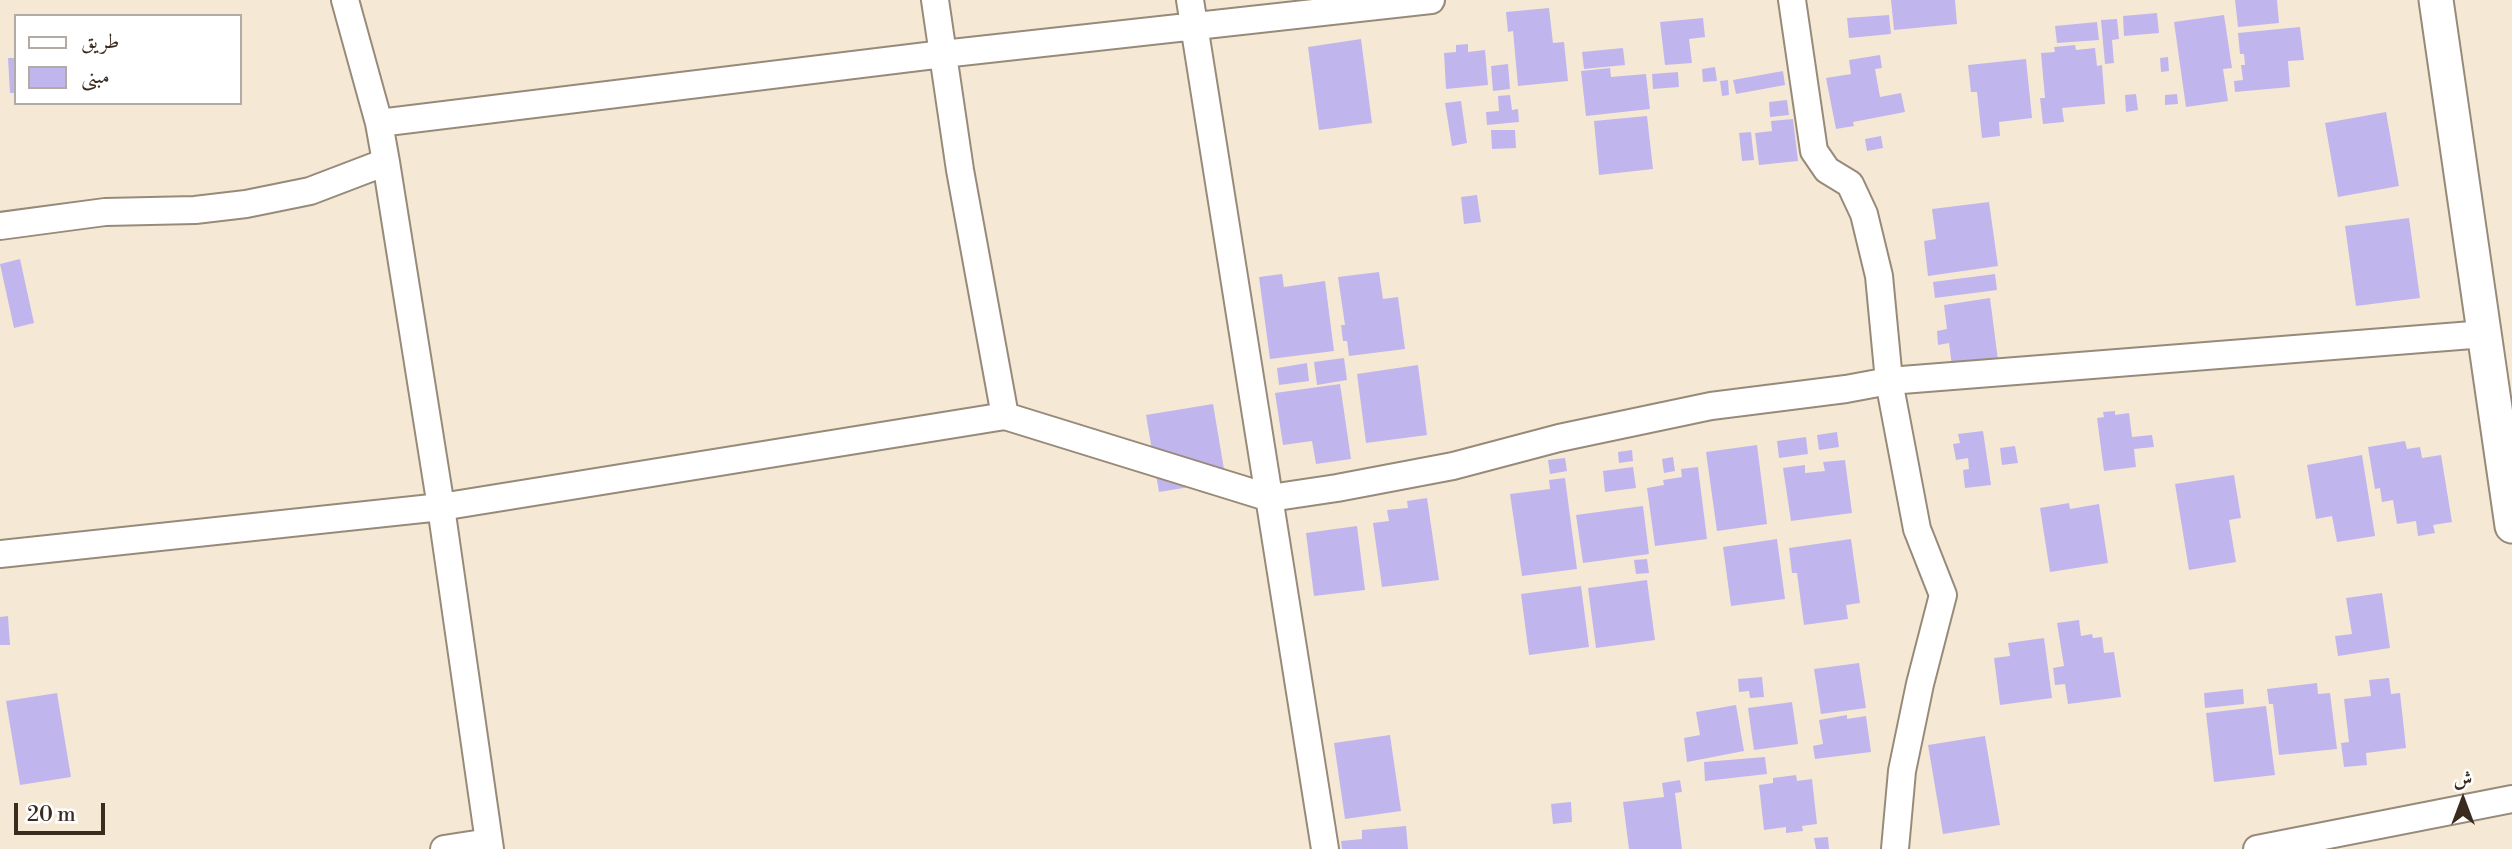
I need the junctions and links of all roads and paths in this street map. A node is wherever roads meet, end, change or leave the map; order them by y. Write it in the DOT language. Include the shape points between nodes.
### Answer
graph roads {
  1 [pos="345,0"];
  2 [pos="935,0"];
  3 [pos="1191,0"];
  4 [pos="1430,0"];
  5 [pos="1792,0"];
  6 [pos="2436,0"];
  7 [pos="1195,26"];
  8 [pos="943,54"];
  9 [pos="379,122"];
  10 [pos="386,162"];
  11 [pos="0,226"];
  12 [pos="2485,334"];
  13 [pos="1889,381"];
  14 [pos="1004,416"];
  15 [pos="1270,498"];
  16 [pos="441,507"];
  17 [pos="2512,526"];
  18 [pos="0,554"];
  19 [pos="2512,799"];
  20 [pos="490,845"];
  21 [pos="444,849"];
  22 [pos="1325,849"];
  23 [pos="1895,849"];
  24 [pos="2257,849"];
  1 -- 9 [label="street"];
  2 -- 8 [label="street"];
  3 -- 7 [label="street"];
  4 -- 7 [label="street"];
  5 -- 13 [label="street" via="1814,151 1827,170 1850,184 1864,214 1879,276"];
  6 -- 12 [label="street"];
  7 -- 8 [label="street"];
  7 -- 15 [label="street"];
  8 -- 9 [label="street"];
  8 -- 14 [label="street"];
  9 -- 10 [label="street"];
  10 -- 11 [label="street" via="310,191 246,204 105,212"];
  10 -- 16 [label="street"];
  12 -- 13 [label="street"];
  12 -- 17 [label="street"];
  13 -- 15 [label="street" via="1711,406 1453,466"];
  13 -- 23 [label="street" via="1917,529 1943,595 1902,771"];
  14 -- 15 [label="street"];
  14 -- 16 [label="street"];
  15 -- 22 [label="street"];
  16 -- 18 [label="street"];
  16 -- 20 [label="street"];
  19 -- 24 [label="street"];
  20 -- 21 [label="street"];
}
